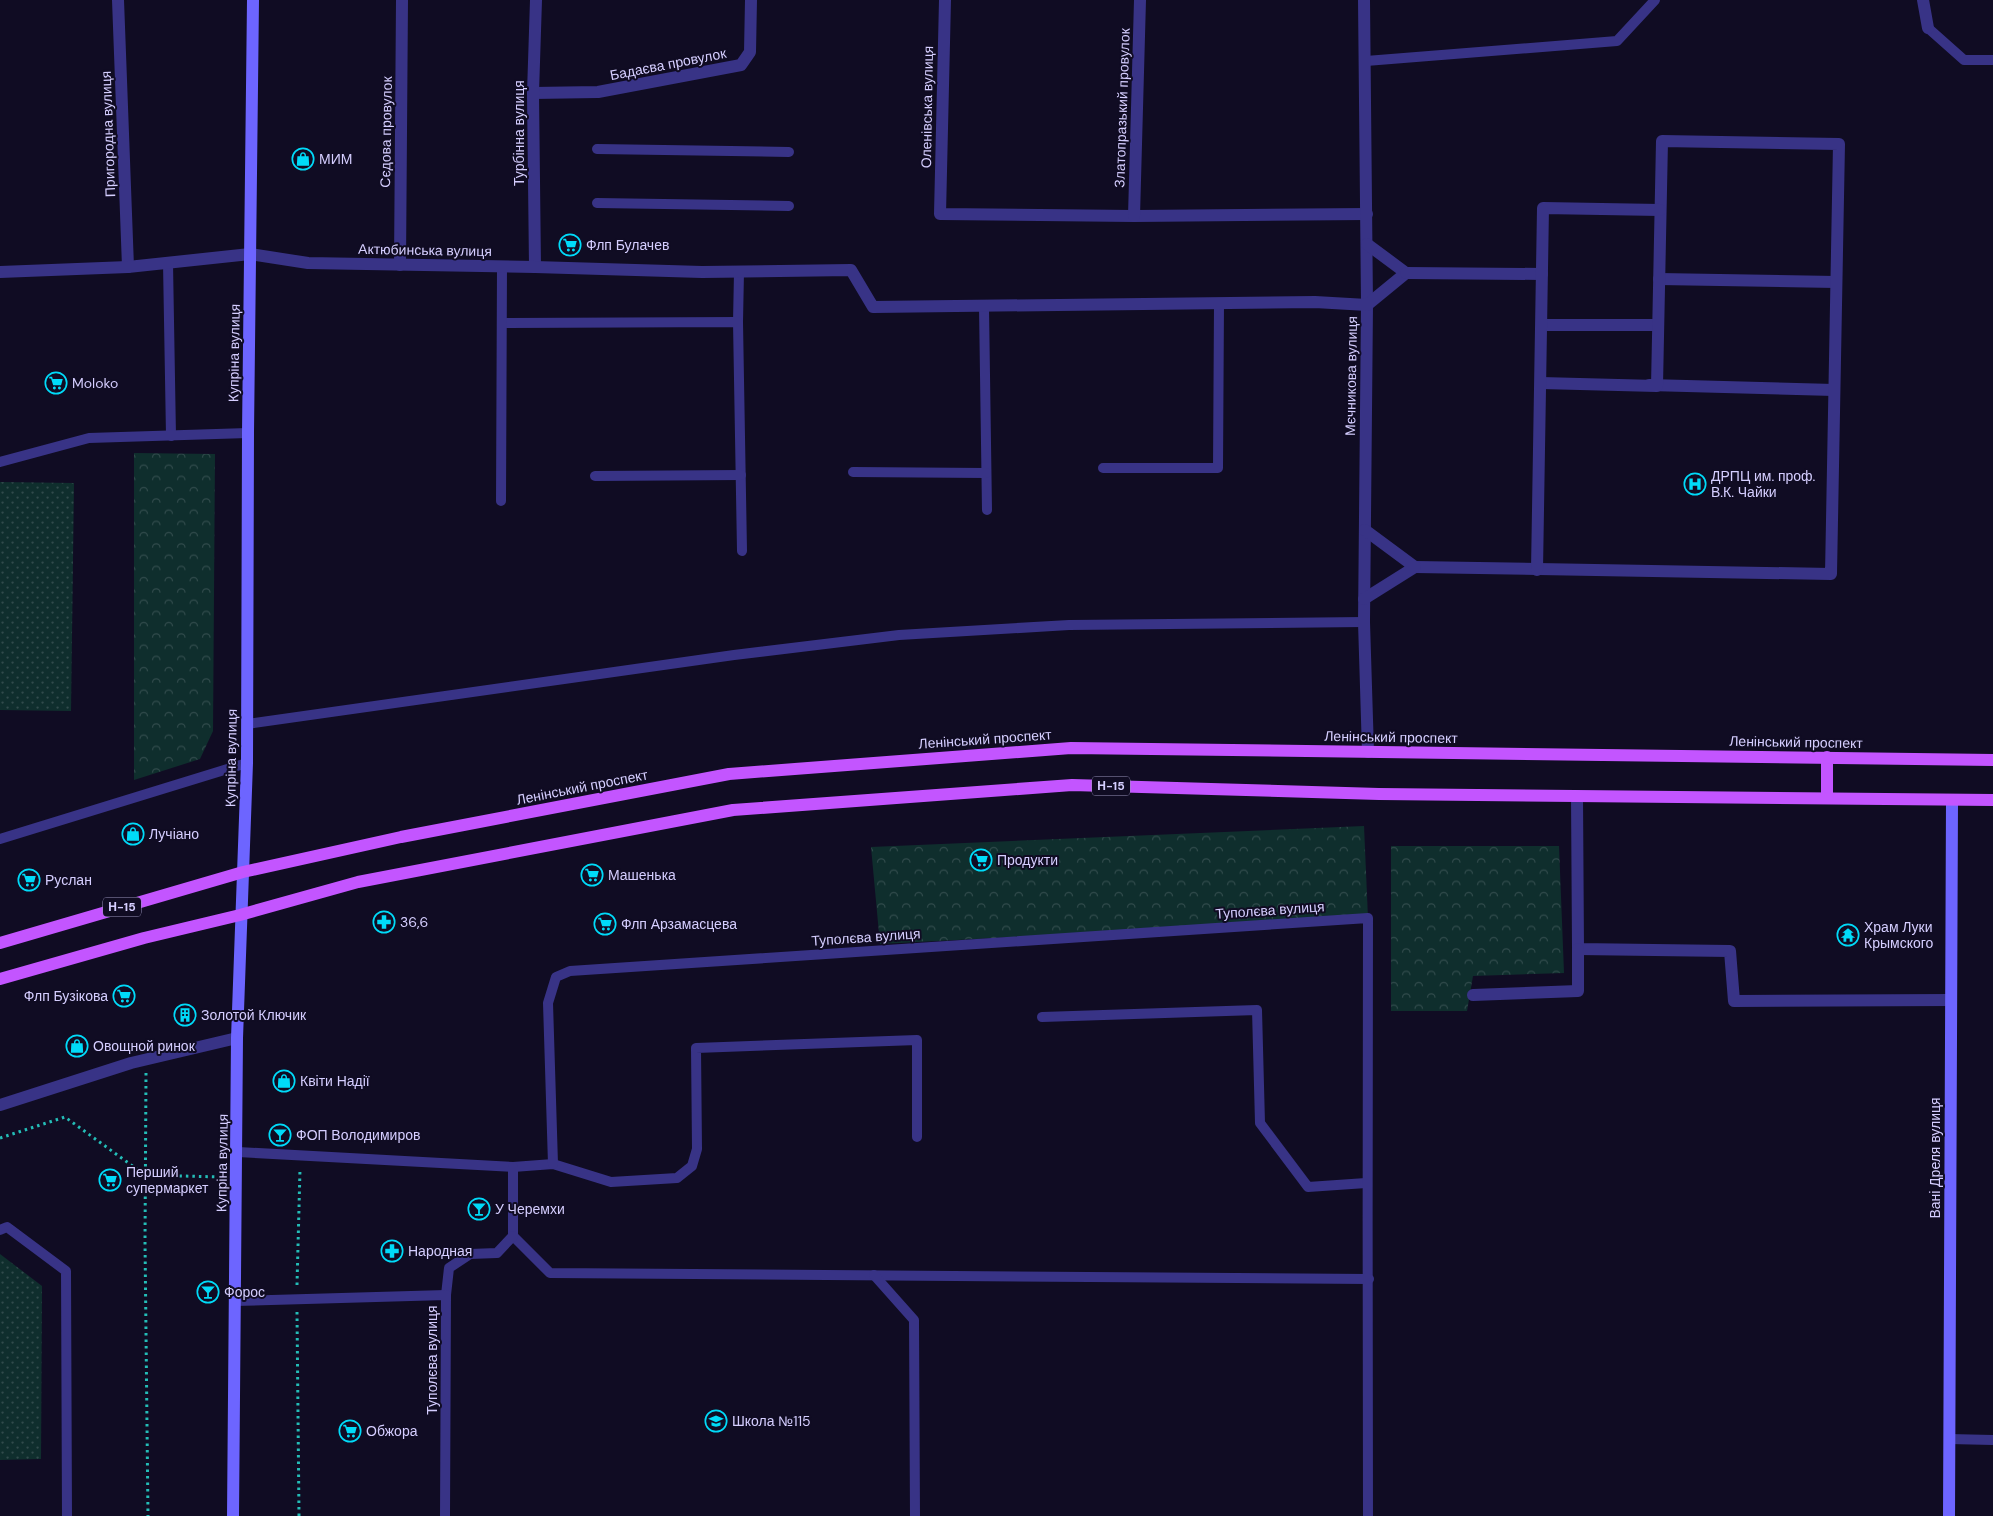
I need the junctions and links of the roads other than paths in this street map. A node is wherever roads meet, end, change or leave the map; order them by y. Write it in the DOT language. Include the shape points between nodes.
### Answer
graph roads {
  1 [pos="118,0"];
  2 [pos="253,0"];
  3 [pos="402,0"];
  4 [pos="536,0"];
  5 [pos="751,0"];
  6 [pos="944,0"];
  7 [pos="1140,0"];
  8 [pos="1364,0"];
  9 [pos="1655,0"];
  10 [pos="1923,0"];
  11 [pos="1928,28"];
  12 [pos="1993,60"];
  13 [pos="1366,61"];
  14 [pos="533,93"];
  15 [pos="597,149"];
  16 [pos="789,152"];
  17 [pos="597,203"];
  18 [pos="789,206"];
  19 [pos="1660,210"];
  20 [pos="1367,214"];
  21 [pos="1134,216"];
  22 [pos="1367,244"];
  23 [pos="250,254"];
  24 [pos="168,262"];
  25 [pos="400,265"];
  26 [pos="502,266"];
  27 [pos="128,267"];
  28 [pos="535,267"];
  29 [pos="0,272"];
  30 [pos="739,272"];
  31 [pos="1406,273"];
  32 [pos="1542,274"];
  33 [pos="1659,278"];
  34 [pos="1836,282"];
  35 [pos="1219,304"];
  36 [pos="1367,305"];
  37 [pos="984,306"];
  38 [pos="738,322"];
  39 [pos="502,323"];
  40 [pos="1542,326"];
  41 [pos="1658,326"];
  42 [pos="1540,384"];
  43 [pos="1649,385"];
  44 [pos="1834,390"];
  45 [pos="248,433"];
  46 [pos="171,436"];
  47 [pos="0,462"];
  48 [pos="1103,468"];
  49 [pos="853,472"];
  50 [pos="986,473"];
  51 [pos="741,475"];
  52 [pos="595,476"];
  53 [pos="501,501"];
  54 [pos="987,510"];
  55 [pos="1365,530"];
  56 [pos="742,551"];
  57 [pos="1415,567"];
  58 [pos="1538,570"];
  59 [pos="1364,600"];
  60 [pos="1364,622"];
  61 [pos="247,724"];
  62 [pos="1368,752"];
  63 [pos="1827,757"];
  64 [pos="1993,760"];
  65 [pos="247,763"];
  66 [pos="1577,796"];
  67 [pos="1827,798"];
  68 [pos="1952,800"];
  69 [pos="1993,800"];
  70 [pos="0,839"];
  71 [pos="244,872"];
  72 [pos="240,914"];
  73 [pos="0,944"];
  74 [pos="1578,949"];
  75 [pos="0,979"];
  76 [pos="1473,995"];
  77 [pos="1951,1000"];
  78 [pos="1042,1017"];
  79 [pos="238,1038"];
  80 [pos="0,1105"];
  81 [pos="917,1137"];
  82 [pos="238,1152"];
  83 [pos="553,1164"];
  84 [pos="513,1167"];
  85 [pos="1366,1183"];
  86 [pos="0,1230"];
  87 [pos="513,1236"];
  88 [pos="874,1275"];
  89 [pos="1368,1279"];
  90 [pos="446,1295"];
  91 [pos="234,1300"];
  92 [pos="1949,1439"];
  93 [pos="1993,1440"];
  94 [pos="66,1516"];
  95 [pos="233,1516"];
  96 [pos="445,1516"];
  97 [pos="915,1516"];
  98 [pos="1368,1516"];
  99 [pos="1949,1516"];
  1 -- 27 [label="street, Пригородна вулиця"];
  2 -- 23 [label="main road, Купріна вулиця"];
  3 -- 25 [label="street, Сєдова провулок"];
  4 -- 14 [label="street, Турбінна вулиця"];
  5 -- 14 [label="street, Бадаєва провулок" via="750,52 741,65 598,92"];
  6 -- 21 [label="street, Оленівська вулиця" via="940,214"];
  7 -- 21 [label="street, Златопразький провулок"];
  8 -- 13 [label="street, Мєчникова вулиця"];
  9 -- 13 [label="lane" via="1617,41"];
  10 -- 11 [label="street"];
  11 -- 12 [label="lane" via="1964,60"];
  13 -- 20 [label="street, Мєчникова вулиця"];
  14 -- 28 [label="street, Турбінна вулиця"];
  15 -- 16 [label="lane"];
  17 -- 18 [label="lane"];
  19 -- 32 [label="street" via="1544,208"];
  19 -- 33 [label="street"];
  19 -- 34 [label="street" via="1662,141 1839,144"];
  20 -- 21 [label="street"];
  20 -- 22 [label="street, Мєчникова вулиця"];
  22 -- 31 [label="street"];
  22 -- 36 [label="street, Мєчникова вулиця"];
  23 -- 24 [label="street, Актюбинська вулиця"];
  23 -- 25 [label="street, Актюбинська вулиця" via="308,263"];
  23 -- 45 [label="main road, Купріна вулиця"];
  24 -- 27 [label="street, Актюбинська вулиця"];
  24 -- 46 [label="lane"];
  25 -- 26 [label="street, Актюбинська вулиця"];
  26 -- 28 [label="street, Актюбинська вулиця"];
  26 -- 39 [label="lane"];
  27 -- 29 [label="street, Актюбинська вулиця"];
  28 -- 30 [label="street, Актюбинська вулиця"];
  30 -- 37 [label="street, Актюбинська вулиця" via="851,270 873,307"];
  30 -- 38 [label="lane"];
  31 -- 32 [label="street"];
  31 -- 36 [label="street"];
  32 -- 40 [label="street"];
  33 -- 34 [label="street"];
  33 -- 41 [label="street"];
  34 -- 44 [label="street"];
  35 -- 36 [label="street" via="1315,302"];
  35 -- 37 [label="street"];
  35 -- 48 [label="lane" via="1218,468"];
  36 -- 55 [label="street, Мєчникова вулиця"];
  37 -- 50 [label="lane"];
  38 -- 39 [label="lane"];
  38 -- 51 [label="lane"];
  39 -- 53 [label="lane"];
  40 -- 41 [label="street"];
  40 -- 42 [label="street"];
  41 -- 43 [label="street" via="1657,386"];
  42 -- 43 [label="street"];
  42 -- 58 [label="street"];
  43 -- 44 [label="street"];
  44 -- 58 [label="street" via="1831,574"];
  45 -- 46 [label="lane"];
  45 -- 61 [label="main road, Купріна вулиця"];
  46 -- 47 [label="lane" via="89,438"];
  49 -- 50 [label="lane"];
  50 -- 54 [label="lane"];
  51 -- 52 [label="lane"];
  51 -- 56 [label="lane"];
  55 -- 57 [label="street"];
  55 -- 59 [label="street, Мєчникова вулиця"];
  57 -- 58 [label="street"];
  57 -- 59 [label="street"];
  59 -- 60 [label="street, Мєчникова вулиця"];
  60 -- 61 [label="lane" via="1069,625 900,635 734,655"];
  60 -- 62 [label="street, Мєчникова вулиця"];
  61 -- 65 [label="main road, Купріна вулиця"];
  62 -- 63 [label="main road, Ленінський проспект / Н-15"];
  62 -- 71 [label="main road, Ленінський проспект / Н-15" via="1071,748 729,774 401,837"];
  63 -- 64 [label="main road, Ленінський проспект / Н-15"];
  63 -- 67 [label="main road"];
  65 -- 70 [label="lane"];
  65 -- 71 [label="main road, Купріна вулиця"];
  66 -- 67 [label="main road, Н-15"];
  66 -- 72 [label="main road, Н-15" via="1072,785 733,810 358,882"];
  66 -- 74 [label="street"];
  67 -- 68 [label="main road, Н-15"];
  68 -- 69 [label="main road, Н-15"];
  68 -- 77 [label="main road, Вані Дреля вулиця"];
  71 -- 72 [label="main road, Купріна вулиця"];
  71 -- 73 [label="main road, Ленінський проспект / Н-15"];
  72 -- 75 [label="main road, Н-15"];
  72 -- 79 [label="main road, Купріна вулиця"];
  74 -- 76 [label="street" via="1578,991"];
  74 -- 77 [label="street" via="1730,951 1734,1001"];
  77 -- 92 [label="main road, Вані Дреля вулиця"];
  78 -- 85 [label="lane" via="1258,1010 1260,1123 1308,1187"];
  79 -- 80 [label="street" via="146,1060"];
  79 -- 82 [label="main road, Купріна вулиця"];
  81 -- 83 [label="lane" via="917,1040 696,1048 697,1149 692,1166 677,1178 610,1182"];
  82 -- 84 [label="lane"];
  82 -- 91 [label="main road, Купріна вулиця"];
  83 -- 84 [label="lane"];
  83 -- 85 [label="lane, Туполєва вулиця" via="548,1003 556,977 570,971 1368,918"];
  84 -- 87 [label="lane"];
  85 -- 89 [label="lane"];
  86 -- 94 [label="lane" via="7,1227 66,1271"];
  87 -- 88 [label="lane" via="550,1273"];
  87 -- 90 [label="lane" via="497,1253 470,1254 449,1268"];
  88 -- 89 [label="lane"];
  88 -- 97 [label="lane" via="914,1320"];
  89 -- 98 [label="lane"];
  90 -- 91 [label="lane, Туполєва вулиця"];
  90 -- 96 [label="lane, Туполєва вулиця"];
  91 -- 95 [label="main road, Купріна вулиця"];
  92 -- 93 [label="lane"];
  92 -- 99 [label="main road, Вані Дреля вулиця"];
}
